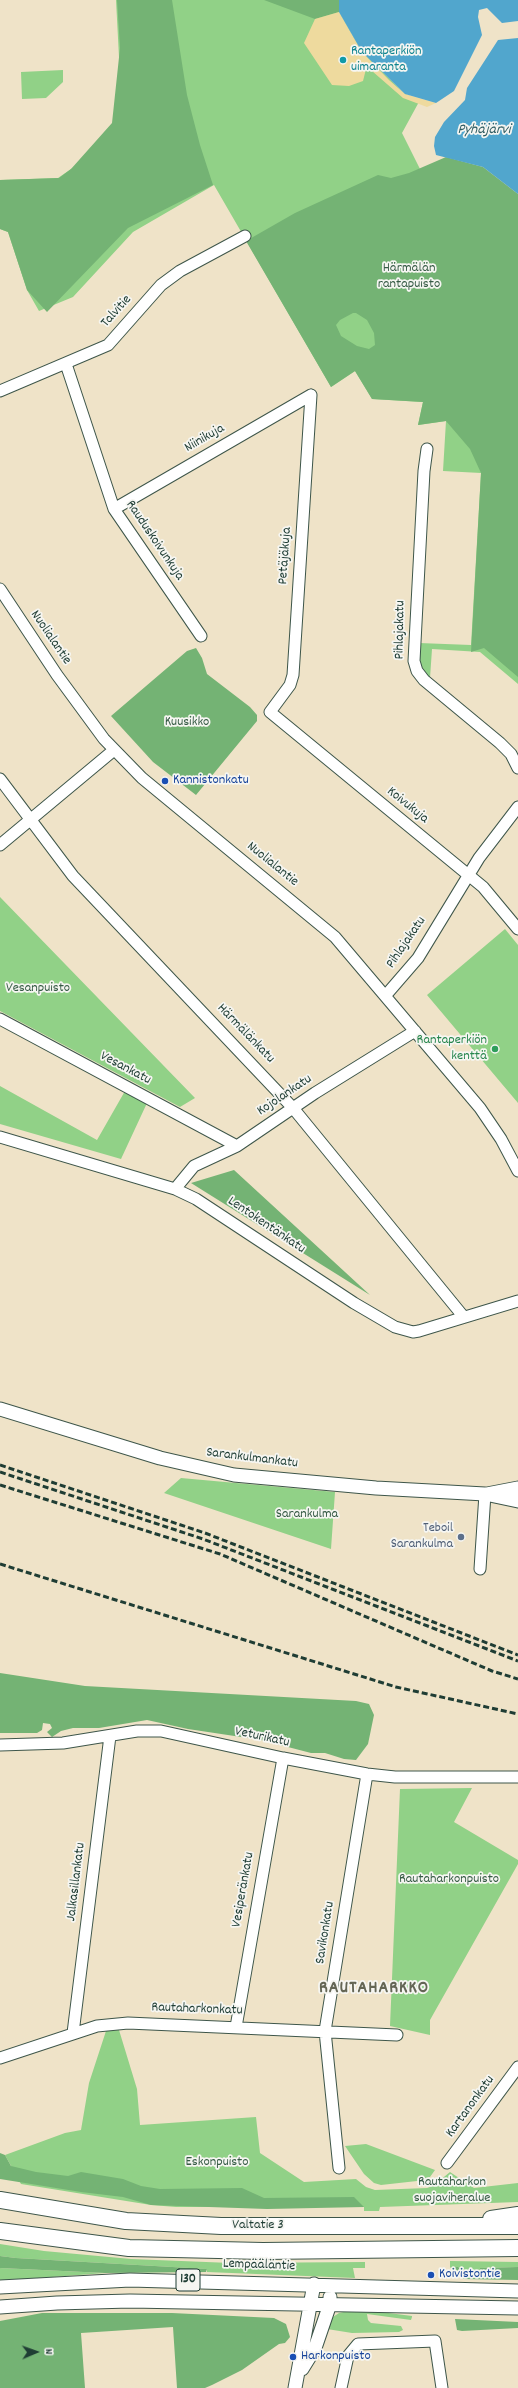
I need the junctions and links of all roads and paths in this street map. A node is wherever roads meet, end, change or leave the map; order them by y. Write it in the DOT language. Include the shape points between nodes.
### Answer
graph roads {
  1 [pos="245,236"];
  2 [pos="66,364"];
  3 [pos="0,391"];
  4 [pos="311,395"];
  5 [pos="427,449"];
  6 [pos="114,509"];
  7 [pos="0,589"];
  8 [pos="201,636"];
  9 [pos="270,712"];
  10 [pos="114,750"];
  11 [pos="518,768"];
  12 [pos="0,779"];
  13 [pos="518,808"];
  14 [pos="30,821"];
  15 [pos="0,845"];
  16 [pos="468,875"];
  17 [pos="518,929"];
  18 [pos="386,995"];
  19 [pos="0,1018"];
  20 [pos="415,1031"];
  21 [pos="293,1108"];
  22 [pos="0,1137"];
  23 [pos="237,1146"];
  24 [pos="518,1171"];
  25 [pos="175,1189"];
  26 [pos="518,1298"];
  27 [pos="518,1301"];
  28 [pos="506,1305"];
  29 [pos="463,1316"];
  30 [pos="0,1409"];
  31 [pos="518,1488"];
  32 [pos="485,1494"];
  33 [pos="518,1501"];
  34 [pos="480,1569"];
  35 [pos="110,1736"];
  36 [pos="0,1745"];
  37 [pos="283,1758"];
  38 [pos="367,1774"];
  39 [pos="518,1777"];
  40 [pos="236,2027"];
  41 [pos="325,2031"];
  42 [pos="73,2033"];
  43 [pos="397,2035"];
  44 [pos="0,2058"];
  45 [pos="518,2067"];
  46 [pos="448,2164"];
  47 [pos="339,2168"];
  48 [pos="0,2200"];
  49 [pos="518,2215"];
  50 [pos="518,2226"];
  51 [pos="436,2227"];
  52 [pos="0,2231"];
  53 [pos="518,2248"];
  54 [pos="314,2284"];
  55 [pos="330,2284"];
  56 [pos="0,2287"];
  57 [pos="518,2291"];
  58 [pos="311,2304"];
  59 [pos="330,2304"];
  60 [pos="0,2307"];
  61 [pos="518,2308"];
  62 [pos="300,2372"];
  63 [pos="295,2388"];
  64 [pos="341,2388"];
  65 [pos="442,2388"];
  1 -- 2 [label="street, Talvitie" via="180,271 161,285 108,345"];
  2 -- 3 [label="street, Talvitie"];
  2 -- 6 [label="street, Rauduskoivunkuja"];
  4 -- 6 [label="street, Niinikuja"];
  4 -- 9 [label="street, Petäjäkuja" via="293,675 290,685"];
  5 -- 11 [label="street, Pihlajakatu" via="414,661 417,671 424,680 500,743 511,754"];
  6 -- 8 [label="street, Rauduskoivunkuja"];
  7 -- 10 [label="street, Nuolialantie" via="57,675"];
  9 -- 16 [label="street, Koivukuja"];
  10 -- 14 [label="street"];
  10 -- 18 [label="street, Nuolialantie" via="142,778 335,937"];
  12 -- 14 [label="street, Härmälänkatu"];
  13 -- 16 [label="street, Pihlajakatu"];
  14 -- 15 [label="street"];
  14 -- 21 [label="street, Härmälänkatu" via="95,901"];
  16 -- 17 [label="street, Koivukuja" via="483,887"];
  16 -- 18 [label="street, Pihlajakatu" via="418,958"];
  18 -- 20 [label="street, Nuolialantie"];
  19 -- 23 [label="street, Vesankatu"];
  20 -- 21 [label="street, Kojolankatu"];
  20 -- 24 [label="street, Nuolialantie" via="480,1108"];
  21 -- 23 [label="street, Kojolankatu"];
  21 -- 29 [label="street, Härmälänkatu"];
  22 -- 25 [label="street, Lentokentänkatu"];
  23 -- 25 [label="street, Kojolankatu" via="194,1166"];
  25 -- 29 [label="street, Lentokentänkatu" via="215,1210 390,1325 408,1331 419,1331"];
  26 -- 28 [label="street, Lentokentänkatu"];
  27 -- 28 [label="street, Lentokentänkatu"];
  28 -- 29 [label="street, Lentokentänkatu" via="484,1313"];
  30 -- 32 [label="main road, Sarankulmankatu" via="160,1458 234,1476"];
  31 -- 32 [label="main road, Sarankulmankatu"];
  32 -- 33 [label="main road, Sarankulmankatu"];
  32 -- 34 [label="street"];
  35 -- 36 [label="street, Veturikatu" via="63,1743"];
  35 -- 37 [label="street, Veturikatu" via="137,1731 161,1731"];
  35 -- 42 [label="street, Jalkasillankatu"];
  37 -- 38 [label="street, Veturikatu"];
  37 -- 40 [label="street, Vesiperänkatu"];
  38 -- 39 [label="street, Veturikatu" via="395,1777"];
  38 -- 41 [label="street, Savikonkatu"];
  40 -- 41 [label="street, Rautaharkonkatu"];
  40 -- 42 [label="street, Rautaharkonkatu" via="128,2023 97,2026"];
  41 -- 43 [label="street, Rautaharkonkatu"];
  41 -- 47 [label="street, Savikonkatu"];
  42 -- 44 [label="street, Rautaharkonkatu"];
  45 -- 46 [label="street, Kartanonkatu"];
  48 -- 51 [label="highway, Valtatie 3" via="134,2221 221,2226"];
  49 -- 51 [label="highway"];
  50 -- 51 [label="highway, Valtatie 3"];
  52 -- 53 [label="highway, Valtatie 3" via="128,2248 263,2251"];
  54 -- 55 [label="main road, Lempääläntie / 130"];
  54 -- 56 [label="main road, Lempääläntie / 130" via="118,2280"];
  54 -- 58 [label="main road"];
  55 -- 57 [label="main road, Lempääläntie / 130"];
  55 -- 59 [label="main road"];
  58 -- 59 [label="main road, 130"];
  58 -- 60 [label="main road, 130" via="130,2301 57,2302"];
  58 -- 62 [label="main road"];
  59 -- 61 [label="main road, 130"];
  59 -- 62 [label="main road" via="315,2348"];
  62 -- 63 [label="main road"];
  64 -- 65 [label="street" via="348,2356 358,2344 434,2341"];
}
